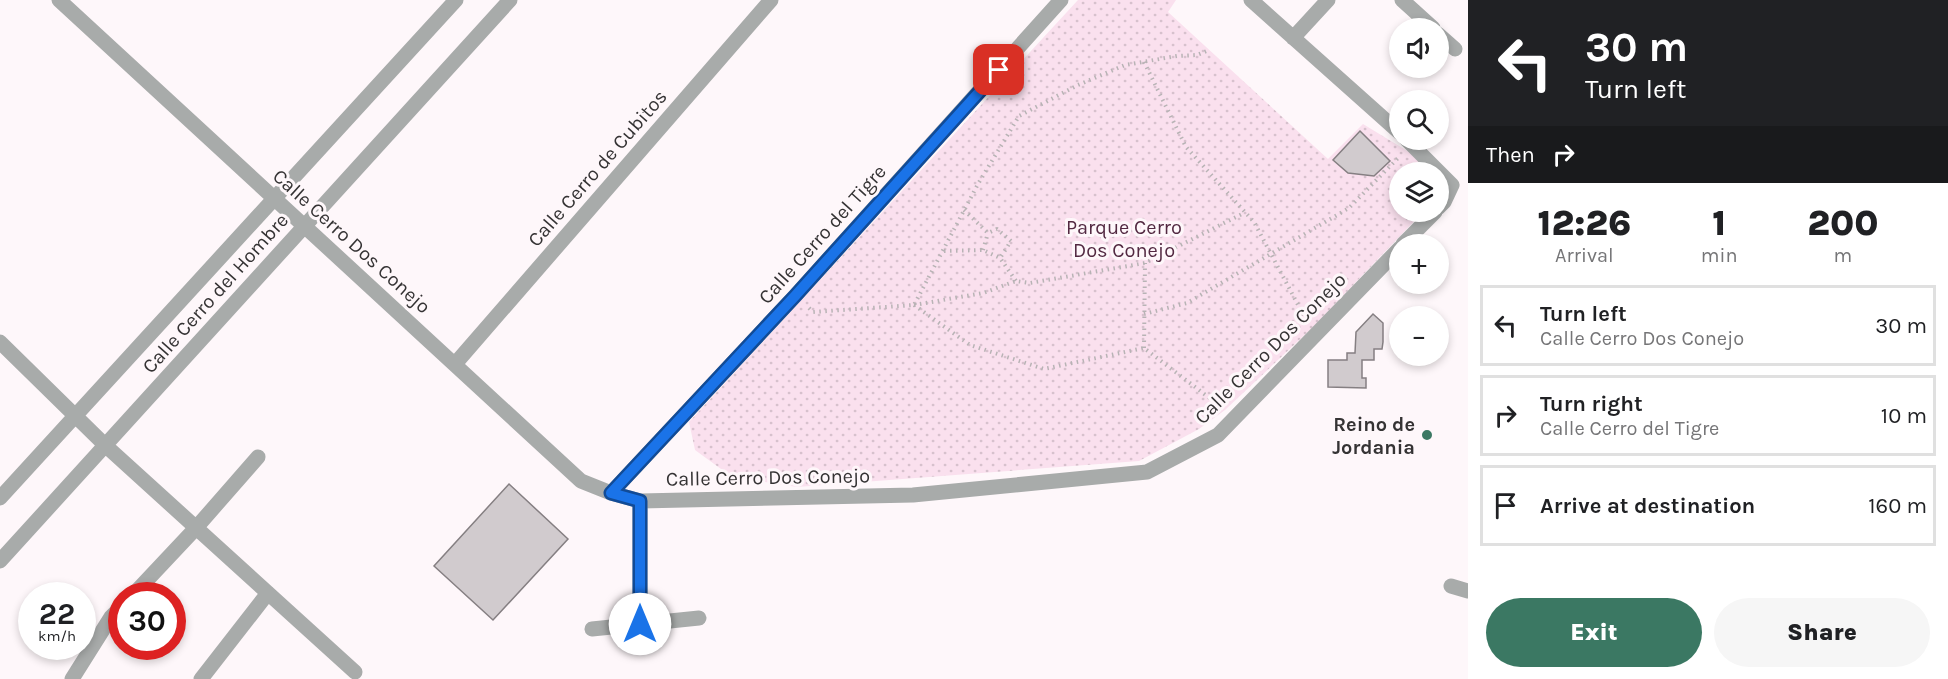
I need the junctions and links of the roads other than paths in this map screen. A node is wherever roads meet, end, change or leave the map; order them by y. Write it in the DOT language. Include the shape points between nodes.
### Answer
graph roads {
  1 [pos="59,0"];
  2 [pos="456,0"];
  3 [pos="510,0"];
  4 [pos="771,0"];
  5 [pos="1061,0"];
  6 [pos="1251,0"];
  7 [pos="1328,0"];
  8 [pos="1410,3"];
  9 [pos="1424,18"];
  10 [pos="1293,38"];
  11 [pos="1449,44"];
  12 [pos="1455,49"];
  13 [pos="1389,123"];
  14 [pos="1418,150"];
  15 [pos="1430,162"];
  16 [pos="275,199"];
  17 [pos="1424,222"];
  18 [pos="304,226"];
  19 [pos="1413,234"];
  20 [pos="1389,259"];
  21 [pos="0,342"];
  22 [pos="455,364"];
  23 [pos="76,417"];
  24 [pos="106,446"];
  25 [pos="258,457"];
  26 [pos="3,488"];
  27 [pos="611,493"];
  28 [pos="640,501"];
  29 [pos="195,529"];
  30 [pos="0,561"];
  31 [pos="145,582"];
  32 [pos="1451,586"];
  33 [pos="1468,591"];
  34 [pos="268,593"];
  35 [pos="699,618"];
  36 [pos="108,622"];
  37 [pos="640,624"];
  38 [pos="592,629"];
  39 [pos="355,672"];
  40 [pos="72,679"];
  41 [pos="201,679"];
  1 -- 16 [label="street, Calle Cerro Dos Conejo"];
  2 -- 16 [label="street, Calle Cerro del Hombre"];
  3 -- 18 [label="street, Calle Cerro del Hombre"];
  4 -- 22 [label="street, Calle Cerro de Cubitos"];
  5 -- 27 [label="street, Calle Cerro del Tigre" via="795,296"];
  6 -- 10 [label="street"];
  7 -- 10 [label="street"];
  8 -- 9 [label="street"];
  10 -- 13 [label="street"];
  11 -- 12 [label="street"];
  14 -- 15 [label="street"];
  16 -- 18 [label="street, Calle Cerro Dos Conejo"];
  16 -- 23 [label="street, Calle Cerro del Hombre"];
  17 -- 19 [label="street"];
  18 -- 22 [label="street, Calle Cerro Dos Conejo"];
  18 -- 24 [label="street, Calle Cerro del Hombre"];
  20 -- 28 [label="street, Calle Cerro Dos Conejo" via="1218,435 1147,472 913,495"];
  21 -- 23 [label="street"];
  22 -- 27 [label="street, Calle Cerro Dos Conejo" via="581,482"];
  23 -- 24 [label="street"];
  23 -- 26 [label="street, Calle Cerro del Hombre"];
  24 -- 29 [label="street"];
  24 -- 30 [label="street, Calle Cerro del Hombre"];
  25 -- 29 [label="street"];
  27 -- 28 [label="street, Calle Cerro Dos Conejo"];
  28 -- 37 [label="street"];
  29 -- 31 [label="street"];
  29 -- 34 [label="street"];
  32 -- 33 [label="street"];
  34 -- 39 [label="street"];
  34 -- 41 [label="street"];
  35 -- 37 [label="street"];
  36 -- 40 [label="street"];
  37 -- 38 [label="street"];
}
